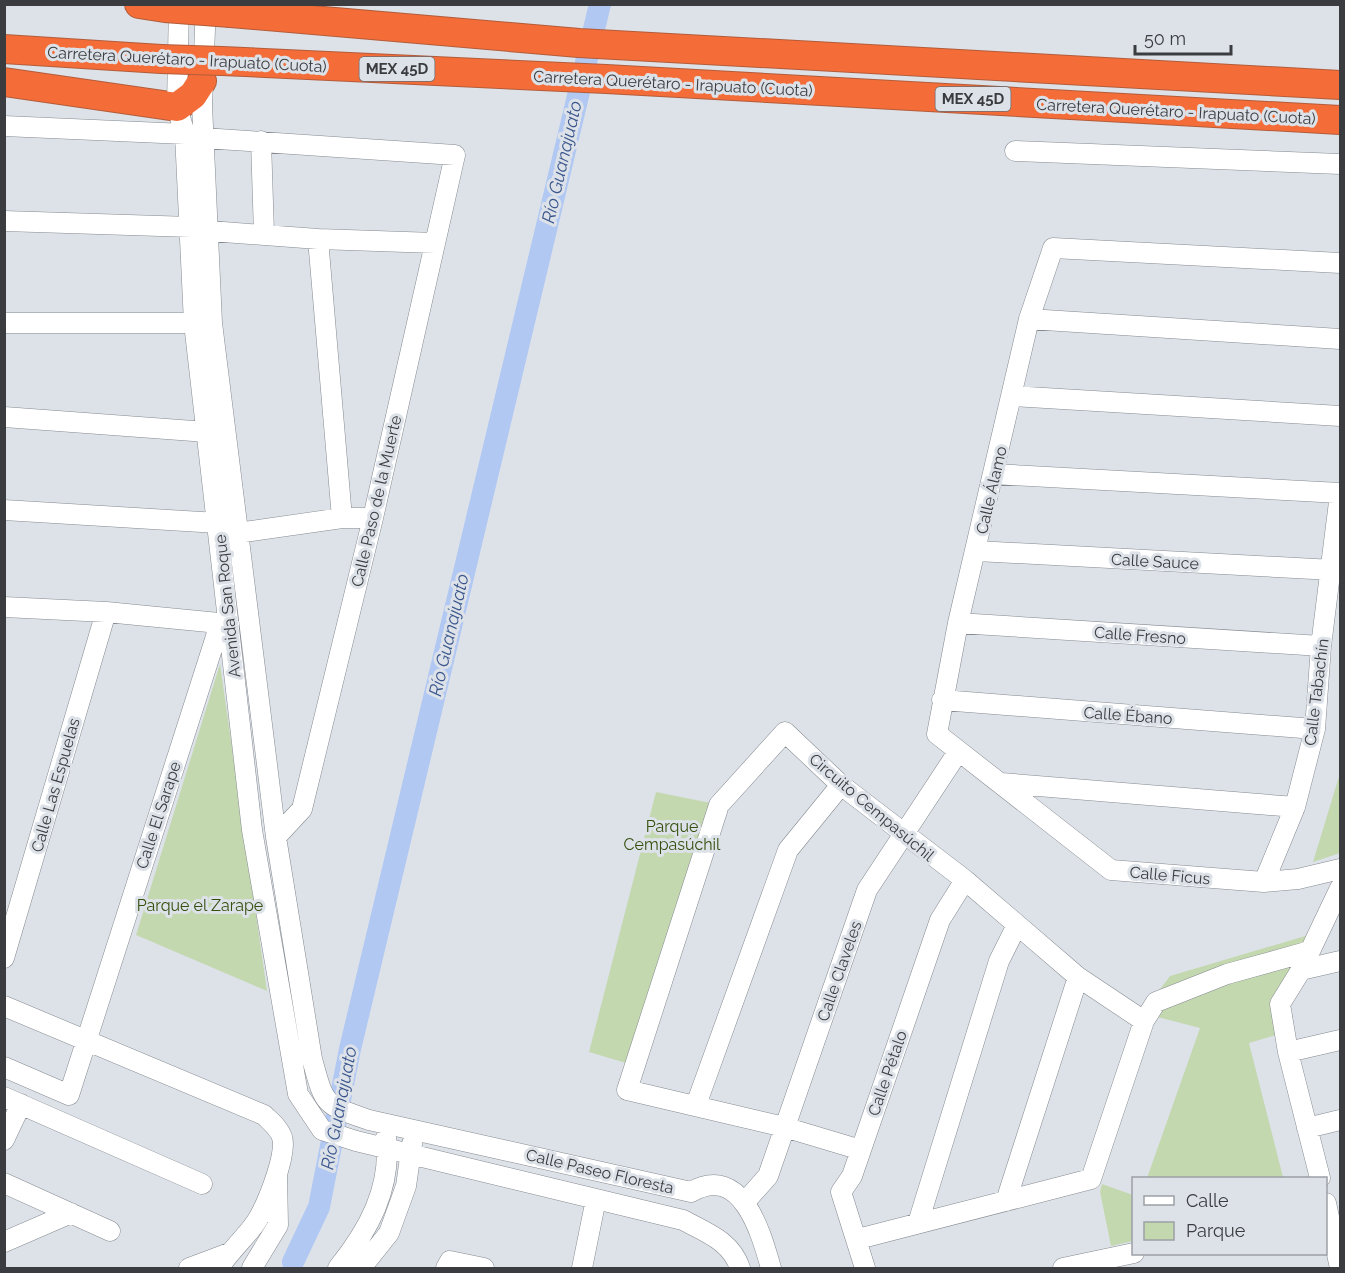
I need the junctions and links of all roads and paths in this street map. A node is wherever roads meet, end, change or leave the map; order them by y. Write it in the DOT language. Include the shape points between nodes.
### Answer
graph roads {
  1 [pos="161,6"];
  2 [pos="218,9"];
  3 [pos="4,49"];
  4 [pos="212,71"];
  5 [pos="4,82"];
  6 [pos="1341,85"];
  7 [pos="177,107"];
  8 [pos="1341,120"];
  9 [pos="4,126"];
  10 [pos="194,136"];
  11 [pos="261,141"];
  12 [pos="1015,151"];
  13 [pos="1341,164"];
  14 [pos="4,221"];
  15 [pos="200,229"];
  16 [pos="264,234"];
  17 [pos="318,239"];
  18 [pos="435,243"];
  19 [pos="1341,263"];
  20 [pos="192,277"];
  21 [pos="1029,319"];
  22 [pos="151,322"];
  23 [pos="4,323"];
  24 [pos="203,323"];
  25 [pos="1341,339"];
  26 [pos="198,356"];
  27 [pos="1013,396"];
  28 [pos="1341,416"];
  29 [pos="4,417"];
  30 [pos="207,432"];
  31 [pos="993,474"];
  32 [pos="1341,494"];
  33 [pos="4,510"];
  34 [pos="342,518"];
  35 [pos="373,518"];
  36 [pos="218,523"];
  37 [pos="237,533"];
  38 [pos="977,551"];
  39 [pos="1333,570"];
  40 [pos="4,607"];
  41 [pos="106,612"];
  42 [pos="958,623"];
  43 [pos="225,624"];
  44 [pos="1322,646"];
  45 [pos="942,700"];
  46 [pos="1314,729"];
  47 [pos="937,734"];
  48 [pos="958,752"];
  49 [pos="1001,783"];
  50 [pos="841,785"];
  51 [pos="1295,807"];
  52 [pos="903,835"];
  53 [pos="276,837"];
  54 [pos="1341,869"];
  55 [pos="965,880"];
  56 [pos="1264,882"];
  57 [pos="1341,888"];
  58 [pos="1017,925"];
  59 [pos="1310,951"];
  60 [pos="4,957"];
  61 [pos="1341,961"];
  62 [pos="1301,969"];
  63 [pos="1078,977"];
  64 [pos="4,1006"];
  65 [pos="1144,1021"];
  66 [pos="1341,1040"];
  67 [pos="85,1041"];
  68 [pos="1288,1052"];
  69 [pos="4,1067"];
  70 [pos="69,1095"];
  71 [pos="13,1100"];
  72 [pos="696,1105"];
  73 [pos="1341,1120"];
  74 [pos="60,1121"];
  75 [pos="377,1122"];
  76 [pos="784,1127"];
  77 [pos="1307,1128"];
  78 [pos="415,1129"];
  79 [pos="4,1140"];
  80 [pos="359,1142"];
  81 [pos="388,1149"];
  82 [pos="861,1150"];
  83 [pos="411,1155"];
  84 [pos="277,1173"];
  85 [pos="1319,1177"];
  86 [pos="4,1183"];
  87 [pos="202,1184"];
  88 [pos="383,1184"];
  89 [pos="691,1192"];
  90 [pos="596,1199"];
  91 [pos="1006,1201"];
  92 [pos="745,1202"];
  93 [pos="1330,1209"];
  94 [pos="71,1213"];
  95 [pos="683,1220"];
  96 [pos="918,1223"];
  97 [pos="110,1231"];
  98 [pos="858,1239"];
  99 [pos="4,1242"];
  100 [pos="764,1242"];
  101 [pos="1132,1254"];
  102 [pos="224,1261"];
  103 [pos="738,1262"];
  104 [pos="189,1269"];
  105 [pos="252,1269"];
  106 [pos="338,1269"];
  107 [pos="361,1269"];
  108 [pos="446,1269"];
  109 [pos="484,1269"];
  110 [pos="582,1269"];
  111 [pos="771,1269"];
  112 [pos="866,1269"];
  113 [pos="1062,1269"];
  114 [pos="1340,1269"];
  1 -- 2 [label="highway, MEX 45D, bridge"];
  1 -- 7 [label="street, Avenida San Roque"];
  2 -- 4 [label="street, Avenida San Roque"];
  2 -- 6 [label="highway, MEX 45D" via="579,43"];
  3 -- 4 [label="highway, Carretera Querétaro - Irapuato (Cuota) / MEX 45D, bridge" via="161,59"];
  4 -- 7 [label="highway" via="193,95"];
  4 -- 8 [label="highway, Carretera Querétaro - Irapuato (Cuota) / MEX 45D" via="573,77"];
  4 -- 10 [label="street, Avenida San Roque"];
  5 -- 7 [label="highway"];
  7 -- 10 [label="street, Avenida San Roque"];
  9 -- 10 [label="street"];
  10 -- 11 [label="street"];
  10 -- 15 [label="street, Avenida San Roque"];
  11 -- 16 [label="street"];
  11 -- 18 [label="street, Calle Paso de la Muerte" via="455,155"];
  12 -- 13 [label="street"];
  14 -- 15 [label="street"];
  15 -- 16 [label="street"];
  15 -- 20 [label="street, Avenida San Roque"];
  15 -- 24 [label="street, Avenida San Roque"];
  16 -- 17 [label="street"];
  17 -- 18 [label="street"];
  17 -- 34 [label="street"];
  18 -- 35 [label="street, Calle Paso de la Muerte"];
  19 -- 21 [label="street, Calle Álamo" via="1053,248"];
  20 -- 22 [label="street" via="188,300 178,313"];
  20 -- 24 [label="street, Avenida San Roque"];
  21 -- 25 [label="street"];
  21 -- 27 [label="street, Calle Álamo"];
  22 -- 23 [label="street"];
  22 -- 24 [label="street"];
  22 -- 26 [label="street" via="189,343"];
  24 -- 26 [label="street, Avenida San Roque"];
  24 -- 37 [label="street, Avenida San Roque"];
  26 -- 30 [label="street, Avenida San Roque"];
  27 -- 28 [label="street"];
  27 -- 31 [label="street, Calle Álamo"];
  29 -- 30 [label="street"];
  30 -- 36 [label="street, Avenida San Roque"];
  31 -- 32 [label="street"];
  31 -- 38 [label="street, Calle Álamo"];
  32 -- 39 [label="street, Calle Tabachín"];
  33 -- 36 [label="street"];
  34 -- 35 [label="street"];
  34 -- 37 [label="street"];
  35 -- 53 [label="street, Calle Paso de la Muerte" via="302,809"];
  36 -- 43 [label="street, Avenida San Roque"];
  37 -- 53 [label="street, Avenida San Roque"];
  38 -- 39 [label="street, Calle Sauce"];
  38 -- 42 [label="street, Calle Álamo"];
  39 -- 44 [label="street, Calle Tabachín"];
  40 -- 41 [label="street"];
  41 -- 43 [label="street"];
  41 -- 60 [label="street, Calle Las Espuelas"];
  42 -- 44 [label="street, Calle Fresno"];
  42 -- 45 [label="street, Calle Álamo"];
  43 -- 67 [label="street, Calle El Sarape"];
  43 -- 80 [label="street, Avenida San Roque" via="252,830 298,1094 322,1130"];
  44 -- 46 [label="street, Calle Tabachín"];
  45 -- 46 [label="street, Calle Ébano"];
  45 -- 47 [label="street, Calle Álamo"];
  46 -- 51 [label="street, Calle Tabachín"];
  47 -- 48 [label="street, Calle Ficus"];
  48 -- 49 [label="street, Calle Ficus"];
  48 -- 52 [label="street, Calle Claveles"];
  49 -- 51 [label="street"];
  49 -- 56 [label="street, Calle Ficus" via="1111,870"];
  50 -- 52 [label="street, Circuito Cempasúchil"];
  50 -- 72 [label="street" via="788,850"];
  50 -- 72 [label="street, Circuito Cempasúchil" via="784,732 719,805 627,1090"];
  51 -- 56 [label="street, Calle Tabachín"];
  52 -- 55 [label="street, Circuito Cempasúchil"];
  52 -- 76 [label="street, Calle Claveles" via="867,890"];
  53 -- 75 [label="street, Avenida San Roque" via="312,1059 321,1092 332,1107"];
  54 -- 56 [label="street, Calle Ficus"];
  55 -- 58 [label="street, Circuito Cempasúchil"];
  55 -- 82 [label="street, Calle Pétalo" via="940,920"];
  57 -- 59 [label="street"];
  58 -- 63 [label="street, Circuito Cempasúchil"];
  58 -- 96 [label="street" via="999,961"];
  59 -- 62 [label="street"];
  59 -- 65 [label="street" via="1227,974 1156,1002"];
  61 -- 62 [label="street"];
  62 -- 68 [label="street" via="1280,1004"];
  63 -- 65 [label="street, Circuito Cempasúchil"];
  63 -- 91 [label="street"];
  64 -- 67 [label="street"];
  65 -- 91 [label="street" via="1091,1179"];
  66 -- 68 [label="street"];
  67 -- 70 [label="street, Calle El Sarape"];
  67 -- 84 [label="street" via="264,1115 283,1138 284,1151"];
  68 -- 77 [label="street"];
  69 -- 70 [label="street"];
  70 -- 74 [label="street, Calle El Sarape"];
  71 -- 74 [label="street"];
  71 -- 79 [label="street"];
  72 -- 76 [label="street, Circuito Cempasúchil"];
  73 -- 77 [label="street"];
  74 -- 87 [label="street"];
  75 -- 78 [label="street, Avenida San Roque"];
  75 -- 81 [label="street"];
  76 -- 82 [label="street, Circuito Cempasúchil"];
  76 -- 92 [label="street, Calle Claveles" via="768,1176"];
  77 -- 85 [label="street"];
  78 -- 83 [label="street"];
  78 -- 89 [label="street, Calle Paseo Floresta"];
  80 -- 81 [label="street, Avenida San Roque"];
  80 -- 88 [label="street" via="375,1162"];
  81 -- 83 [label="street, Avenida San Roque"];
  81 -- 88 [label="street"];
  82 -- 98 [label="street, Calle Pétalo" via="852,1176 841,1192"];
  83 -- 90 [label="street, Calle Paseo Floresta"];
  83 -- 107 [label="street" via="406,1186 389,1233"];
  84 -- 102 [label="street" via="255,1224"];
  84 -- 105 [label="street" via="278,1225"];
  86 -- 94 [label="street"];
  88 -- 106 [label="street" via="376,1212 363,1237"];
  89 -- 92 [label="street, Calle Paseo Floresta" via="704,1185 725,1188"];
  89 -- 95 [label="street"];
  90 -- 95 [label="street, Calle Paseo Floresta"];
  90 -- 110 [label="street"];
  91 -- 96 [label="street"];
  92 -- 100 [label="street"];
  93 -- 114 [label="street"];
  94 -- 97 [label="street"];
  94 -- 99 [label="street"];
  95 -- 103 [label="street, Calle Paseo Floresta" via="725,1243"];
  96 -- 98 [label="street"];
  98 -- 112 [label="street, Calle Pétalo"];
  100 -- 103 [label="street"];
  100 -- 111 [label="street"];
  101 -- 113 [label="street"];
  102 -- 104 [label="street"];
  108 -- 109 [label="street" via="450,1261"];
}
